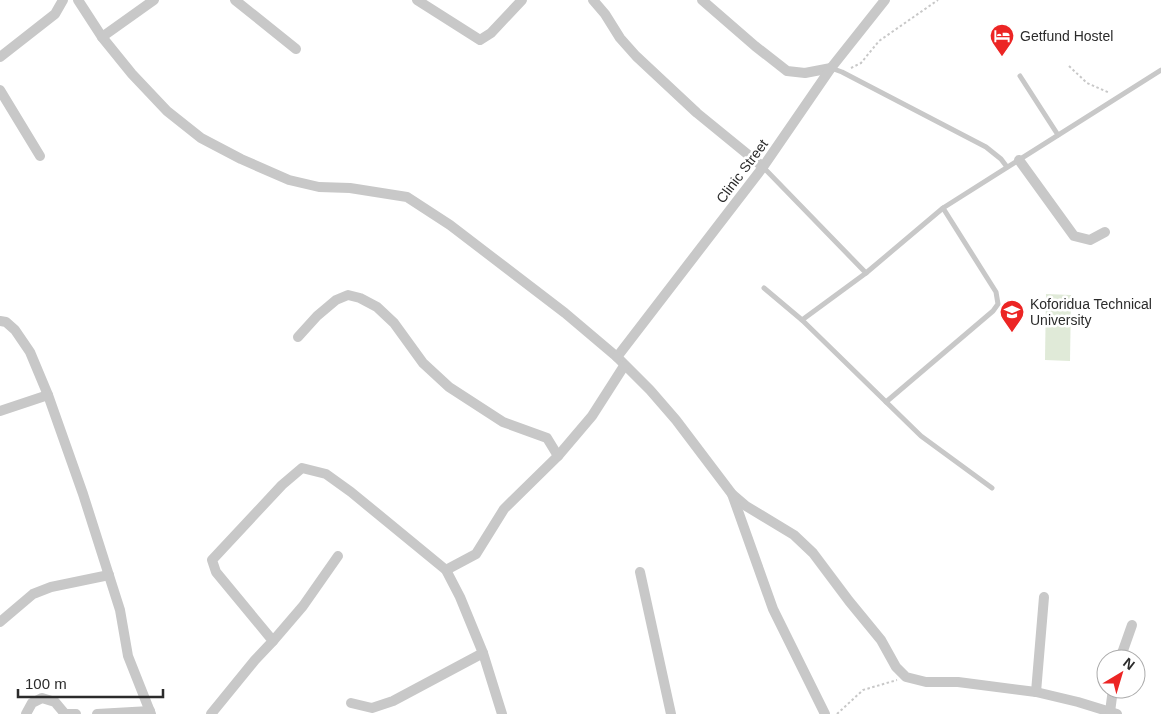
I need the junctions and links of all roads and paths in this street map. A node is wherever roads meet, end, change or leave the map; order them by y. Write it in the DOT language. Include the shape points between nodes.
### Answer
graph roads {
  1 [pos="62,0"];
  2 [pos="78,0"];
  3 [pos="154,0"];
  4 [pos="235,0"];
  5 [pos="418,0"];
  6 [pos="522,0"];
  7 [pos="594,0"];
  8 [pos="702,0"];
  9 [pos="885,0"];
  10 [pos="938,0"];
  11 [pos="102,37"];
  12 [pos="296,49"];
  13 [pos="0,57"];
  14 [pos="1069,66"];
  15 [pos="831,68"];
  16 [pos="1161,70"];
  17 [pos="842,72"];
  18 [pos="1020,76"];
  19 [pos="1,94"];
  20 [pos="1119,97"];
  21 [pos="1058,135"];
  22 [pos="40,156"];
  23 [pos="1019,160"];
  24 [pos="763,167"];
  25 [pos="1007,167"];
  26 [pos="943,208"];
  27 [pos="1105,232"];
  28 [pos="866,273"];
  29 [pos="764,288"];
  30 [pos="802,320"];
  31 [pos="0,321"];
  32 [pos="298,337"];
  33 [pos="617,357"];
  34 [pos="624,366"];
  35 [pos="48,394"];
  36 [pos="886,402"];
  37 [pos="0,411"];
  38 [pos="558,456"];
  39 [pos="992,488"];
  40 [pos="732,494"];
  41 [pos="338,556"];
  42 [pos="446,570"];
  43 [pos="640,572"];
  44 [pos="109,574"];
  45 [pos="1044,597"];
  46 [pos="0,622"];
  47 [pos="1132,625"];
  48 [pos="273,641"];
  49 [pos="1124,649"];
  50 [pos="483,653"];
  51 [pos="906,677"];
  52 [pos="1036,692"];
  53 [pos="1113,699"];
  54 [pos="351,703"];
  55 [pos="150,712"];
  56 [pos="1113,713"];
  57 [pos="26,714"];
  58 [pos="76,714"];
  59 [pos="97,714"];
  60 [pos="211,714"];
  61 [pos="502,714"];
  62 [pos="671,714"];
  63 [pos="825,714"];
  64 [pos="837,714"];
  1 -- 13 [label="street" via="55,14"];
  2 -- 11 [label="street"];
  3 -- 11 [label="street"];
  4 -- 12 [label="street"];
  5 -- 6 [label="street" via="480,40"];
  7 -- 24 [label="street" via="636,56 697,113"];
  8 -- 15 [label="street" via="787,71 805,73"];
  9 -- 15 [label="street, Clinic Street"];
  10 -- 17 [label="path" via="879,41 861,64"];
  11 -- 33 [label="street" via="167,111 201,138 289,180 319,187 407,196 565,313"];
  14 -- 20 [label="path" via="1087,83"];
  15 -- 17 [label="lane"];
  15 -- 24 [label="street, Clinic Street"];
  16 -- 20 [label="lane"];
  17 -- 25 [label="lane" via="986,147"];
  18 -- 21 [label="lane"];
  19 -- 22 [label="street"];
  20 -- 21 [label="lane"];
  21 -- 23 [label="lane"];
  23 -- 25 [label="lane"];
  23 -- 27 [label="street" via="1074,236 1090,240"];
  24 -- 28 [label="lane"];
  24 -- 33 [label="street, Clinic Street"];
  25 -- 26 [label="lane"];
  26 -- 28 [label="lane"];
  26 -- 36 [label="lane" via="996,292 998,304"];
  28 -- 30 [label="lane"];
  29 -- 30 [label="lane"];
  30 -- 36 [label="lane"];
  31 -- 35 [label="street" via="16,330 30,352"];
  32 -- 38 [label="street" via="336,300 348,295 360,298 377,307 394,323 423,363 449,387 502,422 547,438"];
  33 -- 34 [label="street"];
  34 -- 38 [label="street" via="592,416"];
  34 -- 40 [label="street" via="676,420"];
  35 -- 37 [label="street"];
  35 -- 44 [label="street"];
  36 -- 39 [label="lane" via="921,436"];
  38 -- 42 [label="street" via="504,509 476,554"];
  40 -- 51 [label="street" via="794,535 813,553 882,640 896,667"];
  40 -- 63 [label="street" via="773,609"];
  41 -- 48 [label="street" via="303,606"];
  42 -- 48 [label="street" via="326,474 302,468 276,491 212,560 216,572"];
  42 -- 50 [label="street"];
  43 -- 62 [label="street"];
  44 -- 46 [label="street" via="33,594"];
  44 -- 55 [label="street" via="120,610 128,656"];
  45 -- 52 [label="street"];
  47 -- 49 [label="street"];
  48 -- 60 [label="street"];
  50 -- 54 [label="street" via="393,701 372,708"];
  50 -- 61 [label="street"];
  51 -- 52 [label="street" via="926,682 958,682"];
  51 -- 64 [label="path" via="863,690"];
  52 -- 56 [label="street"];
  53 -- 56 [label="street"];
  55 -- 59 [label="street"];
  57 -- 58 [label="street" via="32,703 42,698 55,702 64,714"];
}
